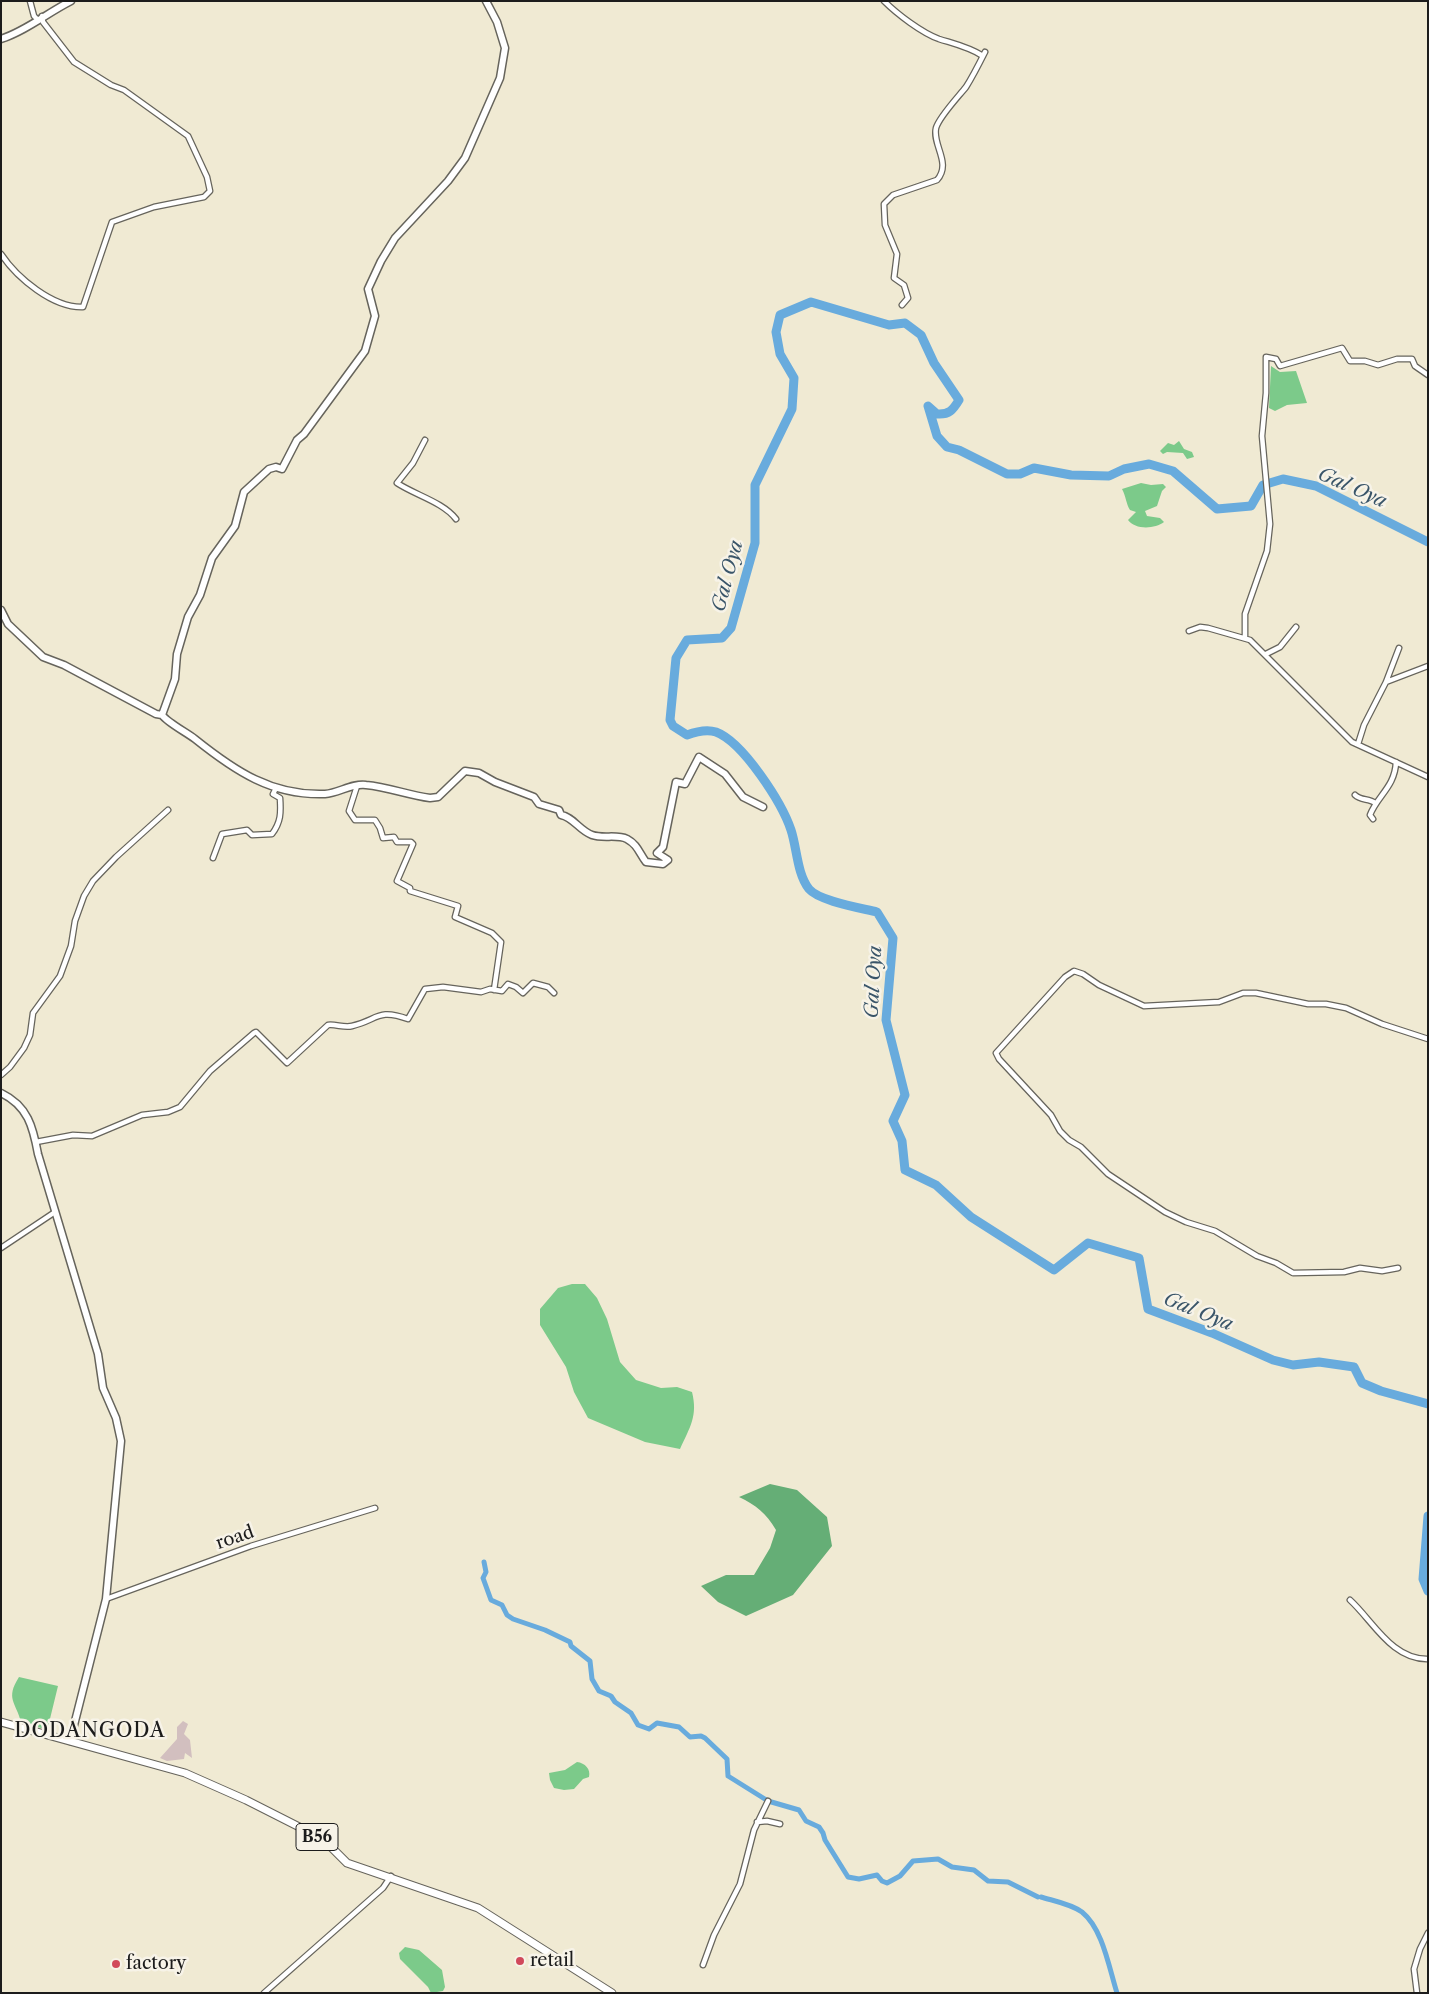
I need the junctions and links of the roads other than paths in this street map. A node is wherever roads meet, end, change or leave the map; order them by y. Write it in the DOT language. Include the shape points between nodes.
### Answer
graph roads {
  1 [pos="30,1"];
  2 [pos="71,1"];
  3 [pos="486,1"];
  4 [pos="884,1"];
  5 [pos="40,17"];
  6 [pos="1,39"];
  7 [pos="1,254"];
  8 [pos="902,305"];
  9 [pos="1428,375"];
  10 [pos="425,440"];
  11 [pos="456,518"];
  12 [pos="1,610"];
  13 [pos="1296,627"];
  14 [pos="1189,632"];
  15 [pos="1245,638"];
  16 [pos="1399,648"];
  17 [pos="1266,654"];
  18 [pos="1428,666"];
  19 [pos="1386,682"];
  20 [pos="162,715"];
  21 [pos="1358,744"];
  22 [pos="1396,762"];
  23 [pos="1428,777"];
  24 [pos="357,786"];
  25 [pos="276,788"];
  26 [pos="1356,796"];
  27 [pos="1375,803"];
  28 [pos="763,807"];
  29 [pos="168,810"];
  30 [pos="1373,819"];
  31 [pos="213,858"];
  32 [pos="494,990"];
  33 [pos="554,993"];
  34 [pos="1428,1039"];
  35 [pos="1,1075"];
  36 [pos="1,1093"];
  37 [pos="36,1142"];
  38 [pos="55,1212"];
  39 [pos="1,1248"];
  40 [pos="1398,1268"];
  41 [pos="375,1508"];
  42 [pos="106,1599"];
  43 [pos="1350,1600"];
  44 [pos="1428,1659"];
  45 [pos="1,1722"];
  46 [pos="70,1741"];
  47 [pos="768,1801"];
  48 [pos="757,1822"];
  49 [pos="780,1824"];
  50 [pos="391,1876"];
  51 [pos="1428,1933"];
  52 [pos="703,1965"];
  53 [pos="264,1993"];
  54 [pos="612,1993"];
  55 [pos="1417,1993"];
  1 -- 5 [label="street" via="34,16"];
  2 -- 5 [label="main road"];
  3 -- 20 [label="main road" via="505,48 500,78 465,158 394,238 372,277 368,289 374,316 365,351 297,440 282,469 269,469 244,492 235,526 212,558 200,595 190,609"];
  4 -- 8 [label="street" via="937,38 984,54 966,86 938,122 935,131 943,161 942,175 937,180 893,196 884,204 885,224 897,254 894,278 904,285 908,298"];
  5 -- 6 [label="main road"];
  5 -- 7 [label="street" via="74,62 124,90 188,136 208,177 210,191 204,197 154,206 112,222 83,307 75,308 34,288 16,274"];
  9 -- 15 [label="street" via="1415,366 1412,359 1397,359 1378,365 1350,361 1342,348 1280,366 1276,359 1266,357 1262,436 1270,524 1267,551 1246,611"];
  10 -- 11 [label="street" via="413,464 397,483 415,495 450,510"];
  12 -- 20 [label="main road" via="8,624 43,657"];
  13 -- 17 [label="street" via="1280,647"];
  14 -- 15 [label="street" via="1200,627"];
  15 -- 17 [label="street"];
  16 -- 19 [label="street"];
  17 -- 21 [label="street" via="1325,717"];
  18 -- 19 [label="street"];
  19 -- 21 [label="street"];
  20 -- 25 [label="main road" via="241,774"];
  21 -- 22 [label="street"];
  22 -- 23 [label="street"];
  22 -- 27 [label="street" via="1386,793"];
  24 -- 25 [label="main road" via="328,794"];
  24 -- 28 [label="main road" via="364,784 430,798 438,797 465,772 480,773 534,797 539,804 560,810 561,815 594,836 625,838 638,847 646,862 663,864 668,860 657,853 663,847 676,782 684,784 698,757 725,774 743,798"];
  24 -- 32 [label="street" via="349,811 355,820 375,820 383,838 394,837 397,842 413,844 397,881 410,891 458,906 455,917 492,933 501,942"];
  25 -- 31 [label="street" via="274,794 280,798 280,824 272,834 252,835 248,830 222,834"];
  26 -- 27 [label="street"];
  27 -- 30 [label="street" via="1370,815"];
  29 -- 35 [label="street" via="93,881 75,921 71,946 60,976 34,1013 24,1048"];
  32 -- 33 [label="street" via="502,991 508,984 523,993 533,983 548,987"];
  32 -- 37 [label="street" via="425,989 408,1019 390,1014 378,1015 350,1027 328,1025 286,1063 256,1032 210,1071 174,1110 142,1114 92,1136 73,1135"];
  34 -- 40 [label="street" via="1346,1008 1256,993 1219,1002 1144,1006 1074,971 1065,976 996,1053 1069,1140 1082,1147 1108,1174 1165,1212 1215,1231 1293,1273"];
  36 -- 37 [label="main road" via="22,1108 33,1125"];
  37 -- 38 [label="main road"];
  38 -- 39 [label="street"];
  38 -- 42 [label="main road" via="98,1354 103,1388 121,1434"];
  41 -- 42 [label="street, road" via="251,1546"];
  42 -- 46 [label="main road"];
  43 -- 44 [label="street" via="1374,1630 1403,1653 1418,1660"];
  45 -- 46 [label="main road, B56"];
  46 -- 50 [label="main road, B56" via="185,1773 323,1839 347,1863"];
  47 -- 48 [label="street"];
  48 -- 49 [label="street"];
  48 -- 52 [label="street" via="742,1877"];
  50 -- 53 [label="street" via="383,1888"];
  50 -- 54 [label="main road, B56" via="478,1908"];
  51 -- 55 [label="street" via="1414,1969"];
}
